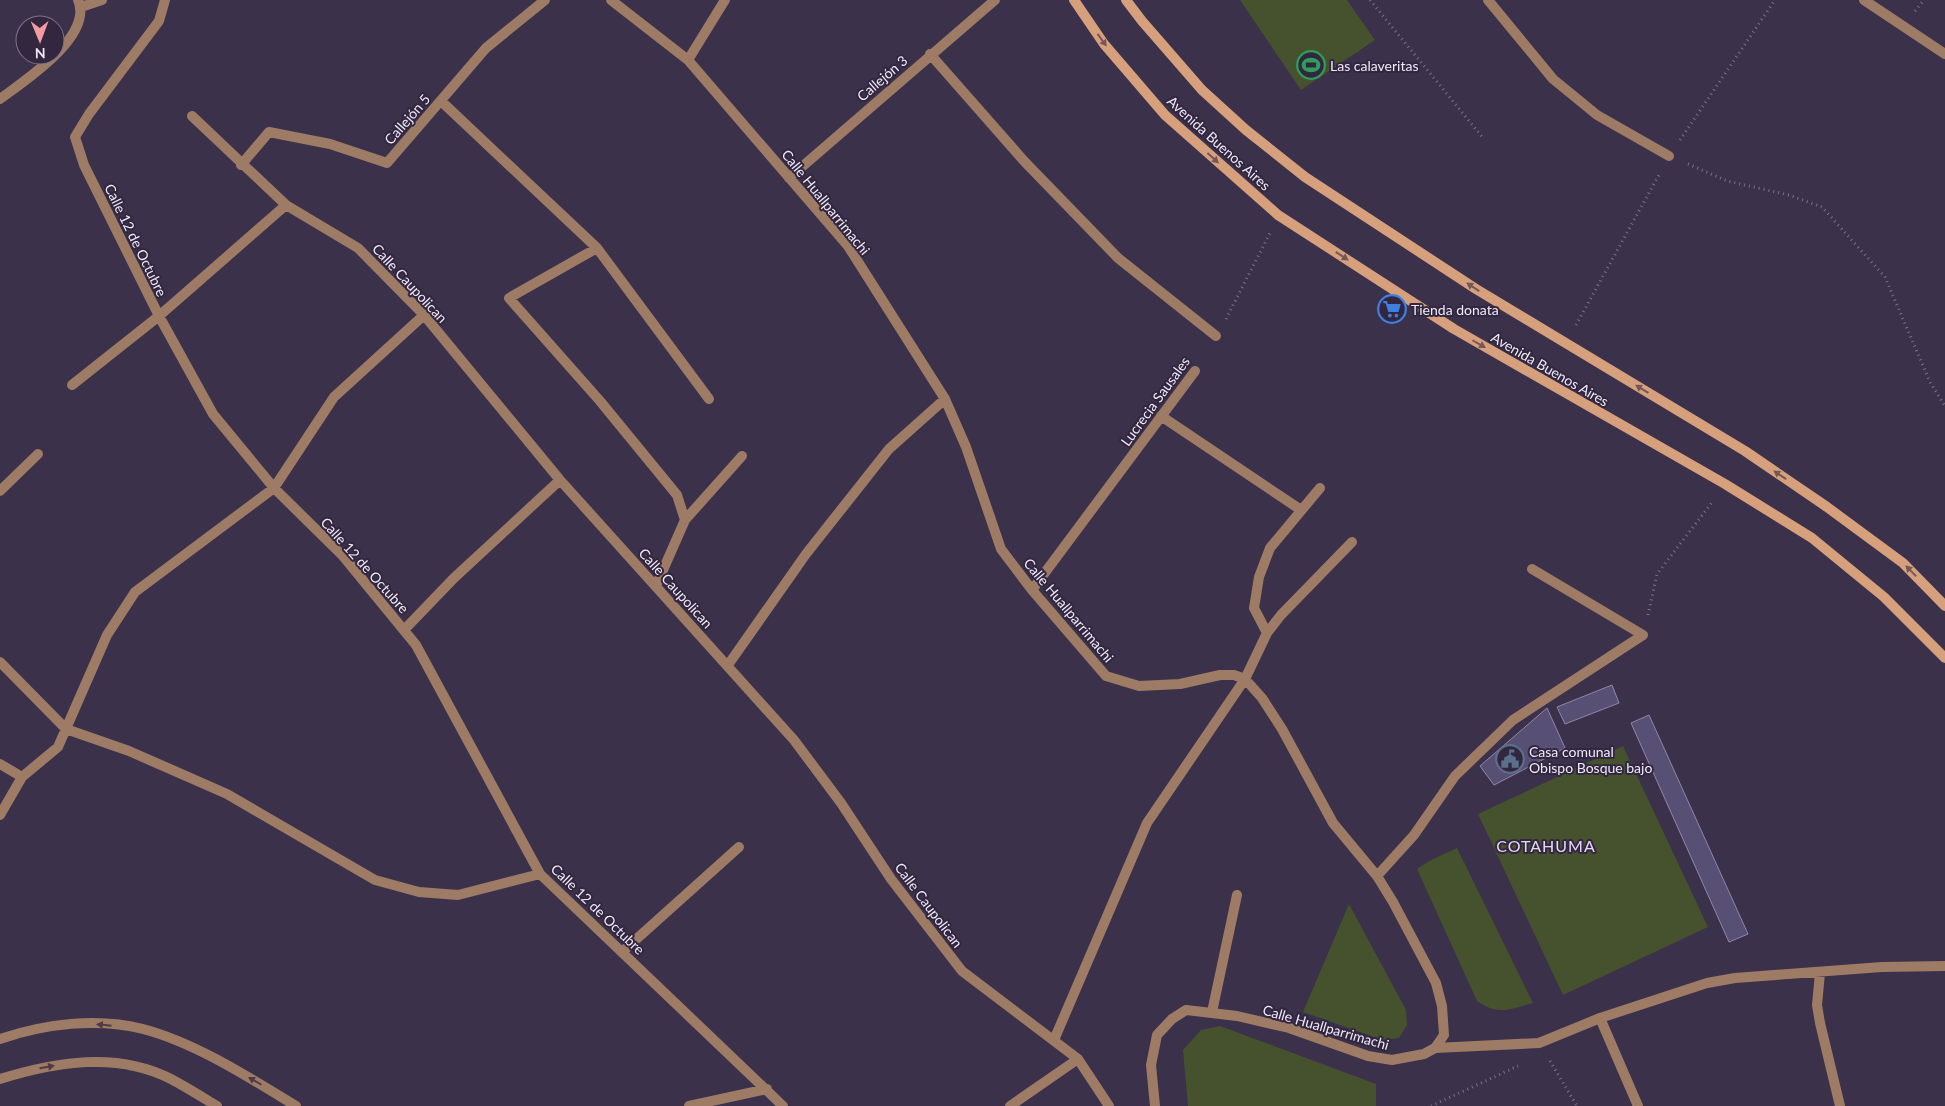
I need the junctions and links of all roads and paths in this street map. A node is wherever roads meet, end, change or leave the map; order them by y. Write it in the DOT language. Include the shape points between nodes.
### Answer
graph roads {
  1 [pos="102,0"];
  2 [pos="165,0"];
  3 [pos="545,0"];
  4 [pos="611,0"];
  5 [pos="725,0"];
  6 [pos="995,0"];
  7 [pos="1074,0"];
  8 [pos="1126,0"];
  9 [pos="1370,0"];
  10 [pos="1488,0"];
  11 [pos="1775,0"];
  12 [pos="1864,0"];
  13 [pos="79,4"];
  14 [pos="930,54"];
  15 [pos="1945,54"];
  16 [pos="688,60"];
  17 [pos="0,99"];
  18 [pos="441,101"];
  19 [pos="192,116"];
  20 [pos="1483,138"];
  21 [pos="1669,156"];
  22 [pos="241,165"];
  23 [pos="789,178"];
  24 [pos="286,205"];
  25 [pos="1278,215"];
  26 [pos="597,248"];
  27 [pos="424,315"];
  28 [pos="158,316"];
  29 [pos="1216,336"];
  30 [pos="1566,343"];
  31 [pos="1195,371"];
  32 [pos="72,385"];
  33 [pos="710,399"];
  34 [pos="945,399"];
  35 [pos="1945,406"];
  36 [pos="1161,416"];
  37 [pos="38,454"];
  38 [pos="742,456"];
  39 [pos="560,480"];
  40 [pos="1725,484"];
  41 [pos="274,488"];
  42 [pos="1320,488"];
  43 [pos="0,491"];
  44 [pos="1301,510"];
  45 [pos="685,520"];
  46 [pos="1352,542"];
  47 [pos="1532,569"];
  48 [pos="656,586"];
  49 [pos="1032,590"];
  50 [pos="1945,606"];
  51 [pos="404,630"];
  52 [pos="1267,633"];
  53 [pos="1644,635"];
  54 [pos="1945,658"];
  55 [pos="0,662"];
  56 [pos="728,665"];
  57 [pos="1245,679"];
  58 [pos="66,729"];
  59 [pos="0,764"];
  60 [pos="22,777"];
  61 [pos="0,815"];
  62 [pos="739,847"];
  63 [pos="540,874"];
  64 [pos="1377,876"];
  65 [pos="1237,895"];
  66 [pos="622,952"];
  67 [pos="1945,966"];
  68 [pos="1820,973"];
  69 [pos="1212,1012"];
  70 [pos="1600,1018"];
  71 [pos="0,1039"];
  72 [pos="1054,1040"];
  73 [pos="1539,1043"];
  74 [pos="1435,1048"];
  75 [pos="1078,1059"];
  76 [pos="1519,1066"];
  77 [pos="0,1079"];
  78 [pos="767,1089"];
  79 [pos="1438,1105"];
  80 [pos="217,1106"];
  81 [pos="296,1106"];
  82 [pos="689,1106"];
  83 [pos="783,1106"];
  84 [pos="1010,1106"];
  85 [pos="1109,1106"];
  86 [pos="1154,1106"];
  87 [pos="1432,1106"];
  88 [pos="1577,1106"];
  89 [pos="1638,1106"];
  90 [pos="1840,1106"];
  1 -- 13 [label="street"];
  2 -- 28 [label="street, Calle 12 de Octubre" via="159,21 75,137 84,165"];
  3 -- 18 [label="street, Callejón 5" via="486,48"];
  4 -- 16 [label="street, Calle Huallparrimachi"];
  5 -- 16 [label="street"];
  6 -- 14 [label="street, Callejón 3"];
  7 -- 25 [label="main road, Avenida Buenos Aires, one-way" via="1104,44 1166,115"];
  30 -- 8 [label="main road, Avenida Buenos Aires, one-way" via="1305,177 1202,90"];
  9 -- 20 [label="path"];
  10 -- 21 [label="street" via="1553,79 1597,115"];
  11 -- 21 [label="path"];
  12 -- 15 [label="street"];
  13 -- 17 [label="street" via="80,19 53,58"];
  14 -- 23 [label="street, Callejón 3"];
  14 -- 29 [label="street" via="1024,161 1118,258"];
  16 -- 23 [label="street, Calle Huallparrimachi"];
  18 -- 22 [label="street, Callejón 5" via="387,163 330,144 269,132"];
  18 -- 26 [label="street"];
  19 -- 22 [label="street, Calle Caupolican"];
  21 -- 30 [label="path"];
  21 -- 35 [label="path" via="1728,181 1790,195 1822,207 1885,277 1930,382"];
  22 -- 24 [label="street, Calle Caupolican"];
  23 -- 34 [label="street, Calle Huallparrimachi" via="848,246"];
  24 -- 27 [label="street, Calle Caupolican" via="358,248"];
  24 -- 28 [label="street"];
  25 -- 29 [label="path"];
  25 -- 40 [label="main road, Avenida Buenos Aires, one-way" via="1454,329"];
  26 -- 33 [label="street"];
  26 -- 45 [label="street" via="509,298 600,401 676,495"];
  27 -- 39 [label="street, Calle Caupolican"];
  27 -- 41 [label="street" via="334,397"];
  28 -- 32 [label="street"];
  28 -- 41 [label="street, Calle 12 de Octubre" via="213,414"];
  50 -- 30 [label="main road, Avenida Buenos Aires, one-way" via="1903,563 1827,507 1744,451"];
  31 -- 36 [label="street, Lucrecia Sausales"];
  34 -- 49 [label="street, Calle Huallparrimachi" via="966,447 1001,549"];
  34 -- 56 [label="street" via="889,449 806,554"];
  36 -- 44 [label="street"];
  36 -- 49 [label="street, Lucrecia Sausales"];
  37 -- 43 [label="street"];
  38 -- 45 [label="street"];
  39 -- 48 [label="street, Calle Caupolican"];
  39 -- 51 [label="street" via="454,578"];
  40 -- 53 [label="path" via="1657,574"];
  40 -- 54 [label="main road, Avenida Buenos Aires" via="1812,538 1884,598"];
  41 -- 51 [label="street, Calle 12 de Octubre" via="343,556"];
  41 -- 58 [label="street" via="135,592 107,635"];
  42 -- 44 [label="street"];
  44 -- 52 [label="street" via="1270,548 1259,577 1254,608"];
  45 -- 48 [label="street"];
  46 -- 52 [label="street"];
  47 -- 53 [label="street"];
  48 -- 56 [label="street, Calle Caupolican"];
  49 -- 57 [label="street, Calle Huallparrimachi" via="1106,676 1139,686 1180,684 1220,675"];
  51 -- 63 [label="street, Calle 12 de Octubre" via="416,645"];
  52 -- 57 [label="street"];
  53 -- 64 [label="street" via="1512,720 1455,776 1414,835"];
  55 -- 58 [label="street"];
  56 -- 72 [label="street, Calle Caupolican" via="794,740 891,879 962,970"];
  57 -- 64 [label="street" via="1282,729 1332,823"];
  57 -- 72 [label="street" via="1147,823"];
  58 -- 60 [label="street" via="58,747"];
  58 -- 63 [label="street" via="129,750 227,794 375,880 419,892 458,895"];
  59 -- 60 [label="street"];
  60 -- 61 [label="street"];
  62 -- 66 [label="street"];
  63 -- 66 [label="street, Calle 12 de Octubre"];
  64 -- 74 [label="street" via="1436,983 1444,1035"];
  65 -- 69 [label="street"];
  66 -- 78 [label="street, Calle 12 de Octubre"];
  67 -- 68 [label="street, Calle Huallparrimachi" via="1882,967"];
  68 -- 70 [label="street, Calle Huallparrimachi" via="1764,974 1707,983"];
  68 -- 90 [label="street" via="1820,1023"];
  69 -- 74 [label="street, Calle Huallparrimachi" via="1289,1028 1368,1056 1392,1060 1408,1059"];
  69 -- 86 [label="street, Calle Huallparrimachi" via="1186,1010 1157,1035 1151,1065"];
  70 -- 73 [label="street, Calle Huallparrimachi"];
  70 -- 89 [label="street"];
  81 -- 71 [label="street, one-way" via="191,1048 143,1029 98,1024 58,1026 24,1031"];
  72 -- 75 [label="street, Calle Caupolican"];
  73 -- 74 [label="street, Calle Huallparrimachi"];
  73 -- 88 [label="path"];
  75 -- 84 [label="street"];
  75 -- 85 [label="street, Calle Caupolican"];
  76 -- 79 [label="path"];
  77 -- 80 [label="street, one-way" via="78,1061 103,1061 136,1066 169,1078"];
  78 -- 82 [label="street"];
  78 -- 83 [label="street, Calle 12 de Octubre"];
  79 -- 87 [label="path"];
}
